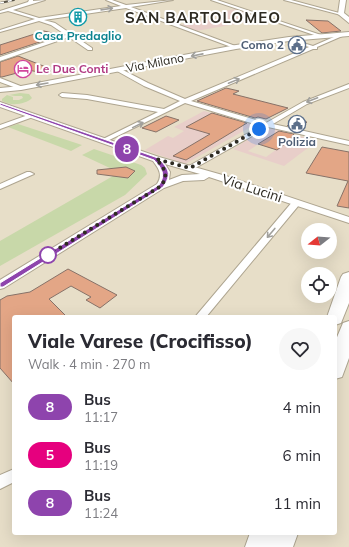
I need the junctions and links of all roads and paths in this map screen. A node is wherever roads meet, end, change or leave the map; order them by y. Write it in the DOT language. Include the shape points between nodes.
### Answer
graph roads {
  1 [pos="43,0"];
  2 [pos="108,0"];
  3 [pos="171,0"];
  4 [pos="214,0"];
  5 [pos="286,0"];
  6 [pos="343,0"];
  7 [pos="30,2"];
  8 [pos="126,7"];
  9 [pos="10,10"];
  10 [pos="0,12"];
  11 [pos="344,16"];
  12 [pos="41,19"];
  13 [pos="349,21"];
  14 [pos="0,30"];
  15 [pos="347,34"];
  16 [pos="69,35"];
  17 [pos="322,36"];
  18 [pos="290,39"];
  19 [pos="236,47"];
  20 [pos="315,48"];
  21 [pos="90,49"];
  22 [pos="0,59"];
  23 [pos="119,70"];
  24 [pos="0,80"];
  25 [pos="349,86"];
  26 [pos="21,88"];
  27 [pos="0,90"];
  28 [pos="0,94"];
  29 [pos="62,95"];
  30 [pos="185,101"];
  31 [pos="0,104"];
  32 [pos="166,112"];
  33 [pos="31,116"];
  34 [pos="266,126"];
  35 [pos="0,127"];
  36 [pos="103,141"];
  37 [pos="349,143"];
  38 [pos="156,159"];
  39 [pos="190,168"];
  40 [pos="30,174"];
  41 [pos="223,178"];
  42 [pos="161,186"];
  43 [pos="0,187"];
  44 [pos="296,203"];
  45 [pos="348,219"];
  46 [pos="349,277"];
  47 [pos="0,285"];
  48 [pos="202,315"];
  49 [pos="336,315"];
  50 [pos="349,327"];
  51 [pos="337,366"];
  52 [pos="12,476"];
  53 [pos="0,482"];
  54 [pos="262,535"];
  55 [pos="283,535"];
  56 [pos="258,547"];
  57 [pos="280,547"];
  1 -- 7 [label="street"];
  2 -- 8 [label="street"];
  3 -- 8 [label="street"];
  4 -- 17 [label="street"];
  5 -- 11 [label="street"];
  6 -- 11 [label="main road"];
  7 -- 9 [label="street"];
  12 -- 8 [label="street, one-way"];
  8 -- 19 [label="street"];
  9 -- 10 [label="street"];
  9 -- 12 [label="street"];
  11 -- 13 [label="main road"];
  12 -- 14 [label="street"];
  12 -- 16 [label="street"];
  15 -- 17 [label="street, Via Milano"];
  15 -- 20 [label="street"];
  16 -- 21 [label="street"];
  16 -- 22 [label="street"];
  17 -- 18 [label="street, Via Milano"];
  18 -- 19 [label="street, Via Milano"];
  18 -- 20 [label="street, Via Milano"];
  19 -- 23 [label="street, Via Milano, one-way"];
  30 -- 20 [label="street, one-way"];
  23 -- 26 [label="street, Via Milano, one-way"];
  23 -- 30 [label="street" via="144,85"];
  24 -- 26 [label="street"];
  25 -- 34 [label="street, one-way" via="305,103"];
  26 -- 27 [label="street, Via Milano"];
  26 -- 28 [label="street, Via Milano"];
  29 -- 32 [label="street" via="87,97"];
  30 -- 32 [label="street"];
  30 -- 34 [label="street"];
  31 -- 33 [label="street, Via Lucini"];
  36 -- 32 [label="street, one-way"];
  33 -- 35 [label="street"];
  33 -- 36 [label="street, Via Lucini"];
  34 -- 37 [label="street"];
  34 -- 39 [label="street"];
  36 -- 38 [label="street, Via Lucini"];
  38 -- 39 [label="street, Via Lucini"];
  38 -- 42 [label="street" via="166,174"];
  39 -- 41 [label="street, Via Lucini"];
  40 -- 43 [label="street"];
  41 -- 42 [label="street" via="182,178"];
  41 -- 44 [label="street, Via Lucini"];
  42 -- 47 [label="street"];
  44 -- 45 [label="street, Via Lucini"];
  44 -- 48 [label="street, one-way"];
  46 -- 49 [label="main road"];
  50 -- 51 [label="main road"];
  52 -- 53 [label="street"];
  54 -- 56 [label="main road"];
  55 -- 57 [label="main road"];
}
